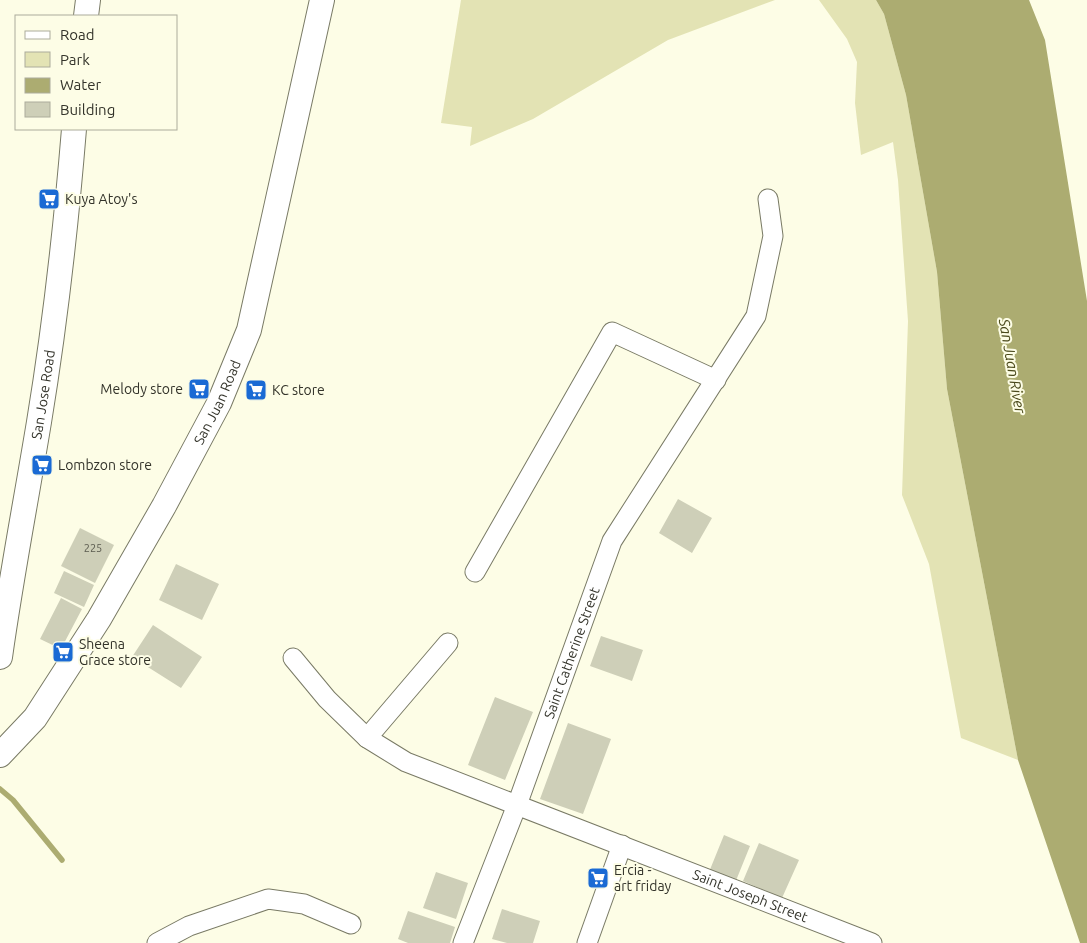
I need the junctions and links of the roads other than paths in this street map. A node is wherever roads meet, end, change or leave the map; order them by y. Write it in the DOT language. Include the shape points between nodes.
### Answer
graph roads {
  1 [pos="88,0"];
  2 [pos="322,0"];
  3 [pos="86,15"];
  4 [pos="74,130"];
  5 [pos="768,199"];
  6 [pos="716,380"];
  7 [pos="475,572"];
  8 [pos="448,643"];
  9 [pos="0,657"];
  10 [pos="293,658"];
  11 [pos="367,738"];
  12 [pos="0,755"];
  13 [pos="517,805"];
  14 [pos="622,845"];
  15 [pos="351,924"];
  16 [pos="157,943"];
  17 [pos="463,943"];
  18 [pos="587,943"];
  19 [pos="872,943"];
  1 -- 3 [label="street"];
  2 -- 12 [label="street, San Juan Road" via="249,330 219,403 99,619 35,718"];
  4 -- 9 [label="street, San Jose Road" via="63,253"];
  5 -- 6 [label="street, Saint Catherine Street" via="774,236 756,316"];
  6 -- 7 [label="street" via="612,332"];
  6 -- 13 [label="street, Saint Catherine Street" via="612,541"];
  8 -- 11 [label="street"];
  10 -- 11 [label="street, Saint Joseph Street" via="327,700"];
  11 -- 13 [label="street, Saint Joseph Street" via="406,762"];
  13 -- 14 [label="street, Saint Joseph Street"];
  13 -- 17 [label="street, Saint Catherine Street"];
  14 -- 18 [label="street"];
  14 -- 19 [label="street, Saint Joseph Street"];
  15 -- 16 [label="street" via="304,904 268,899 189,926"];
}
